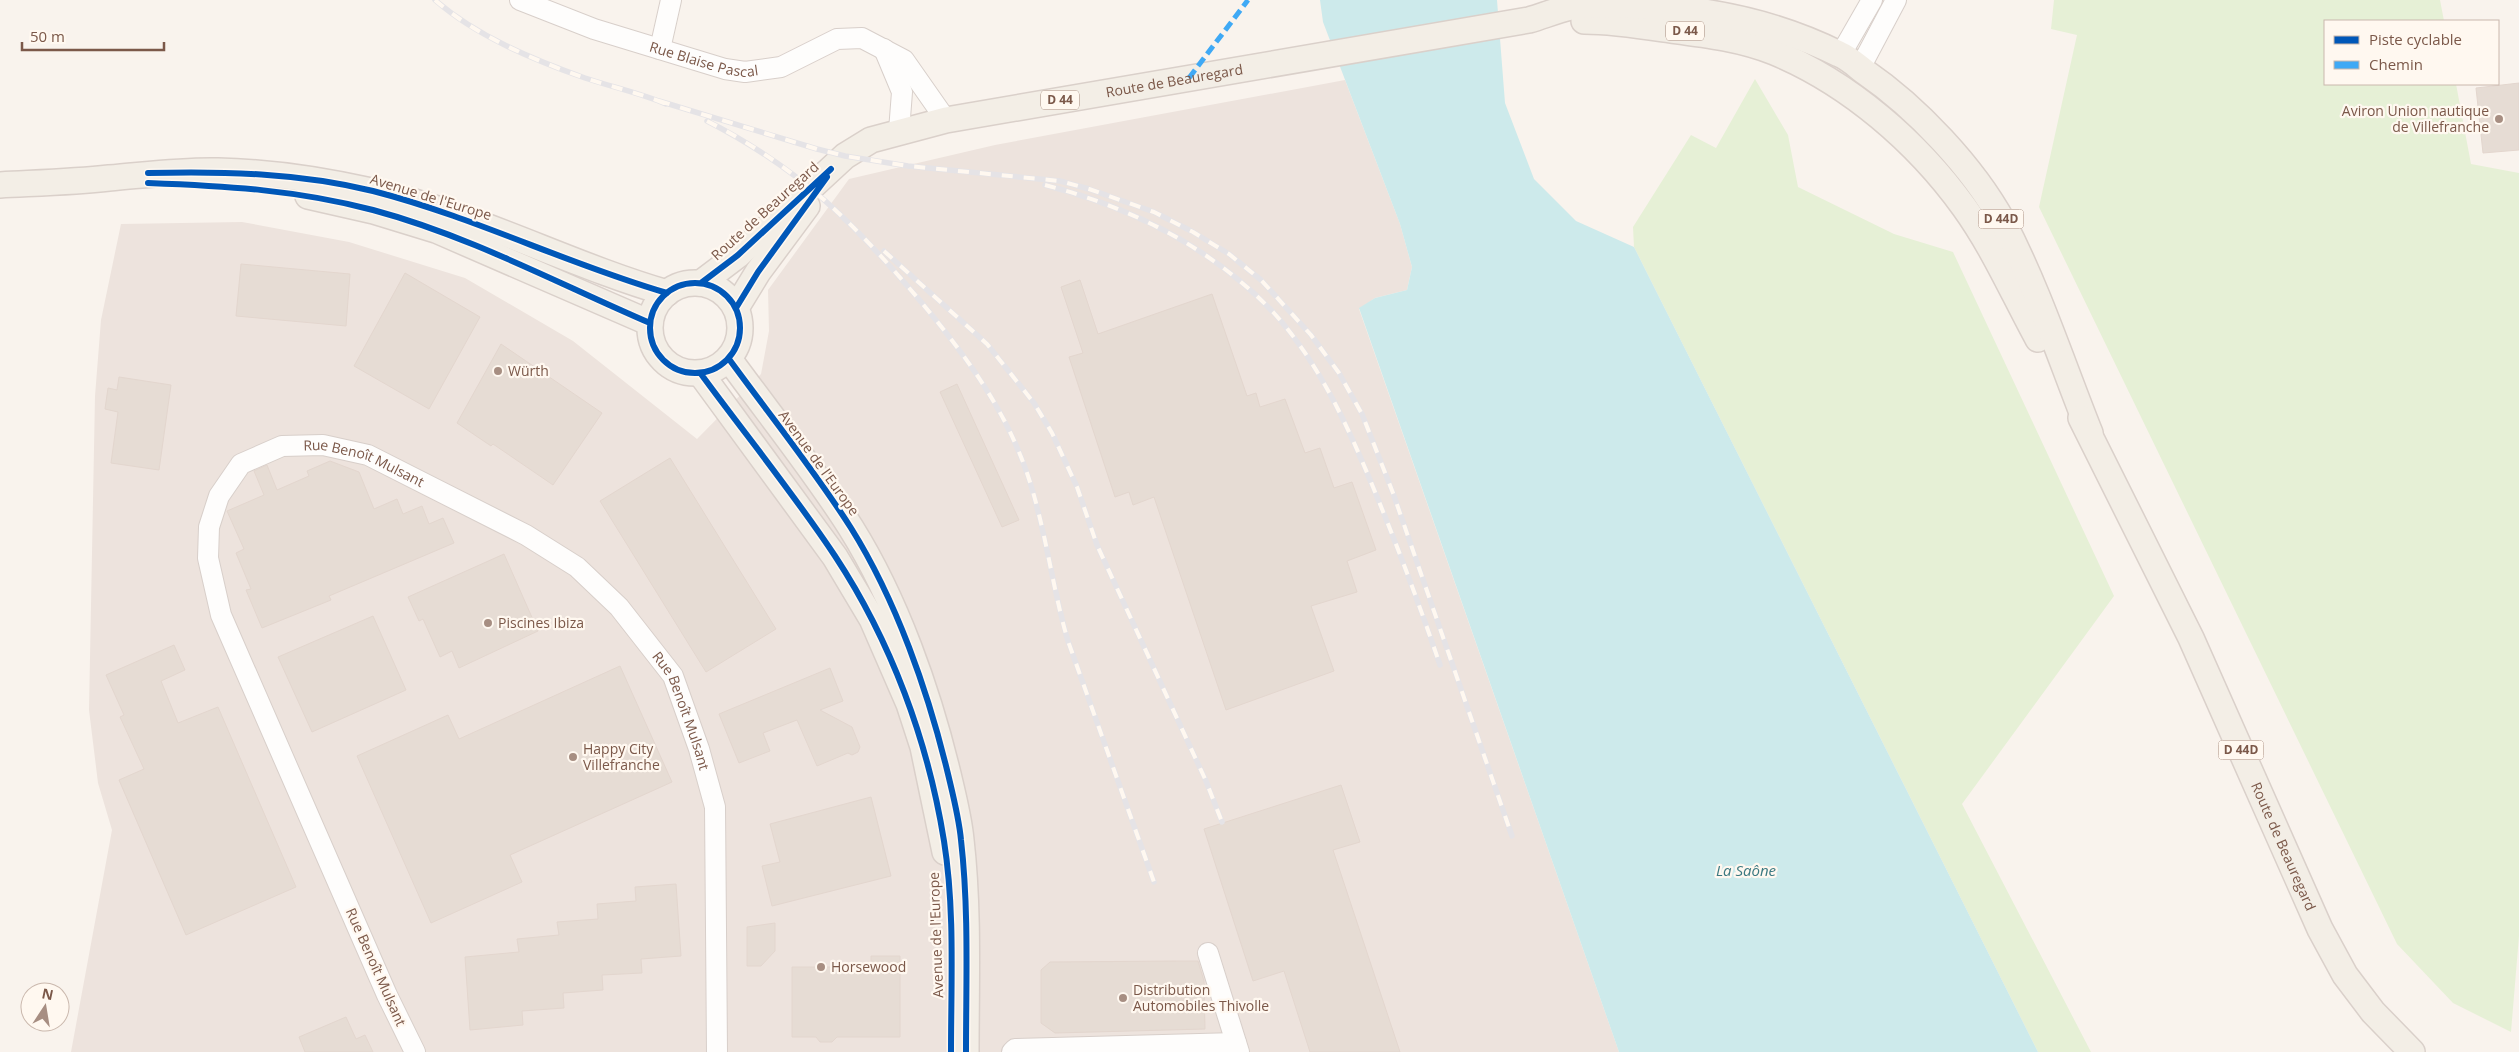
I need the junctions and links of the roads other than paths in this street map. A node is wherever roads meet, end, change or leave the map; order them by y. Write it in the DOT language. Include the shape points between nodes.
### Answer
graph roads {
  1 [pos="520,0"];
  2 [pos="671,0"];
  3 [pos="1872,0"];
  4 [pos="1896,0"];
  5 [pos="1529,20"];
  6 [pos="884,49"];
  7 [pos="660,50"];
  8 [pos="1850,61"];
  9 [pos="1832,83"];
  10 [pos="946,120"];
  11 [pos="899,131"];
  12 [pos="831,169"];
  13 [pos="142,178"];
  14 [pos="0,185"];
  15 [pos="701,283"];
  16 [pos="667,293"];
  17 [pos="736,308"];
  18 [pos="650,323"];
  19 [pos="729,359"];
  20 [pos="701,374"];
  21 [pos="2090,433"];
  22 [pos="1208,953"];
  23 [pos="1238,1047"];
  24 [pos="415,1052"];
  25 [pos="717,1052"];
  26 [pos="951,1052"];
  27 [pos="966,1052"];
  28 [pos="1012,1052"];
  29 [pos="2412,1052"];
  1 -- 7 [label="street, Rue Blaise Pascal"];
  2 -- 7 [label="street"];
  3 -- 8 [label="street"];
  4 -- 8 [label="street"];
  5 -- 8 [label="main road, Route de Beauregard / D 44" via="1571,7 1682,8 1728,15 1787,32"];
  5 -- 9 [label="main road, Route de Beauregard / D 44" via="1605,21 1723,36 1773,52"];
  5 -- 10 [label="main road, Route de Beauregard / D 44"];
  6 -- 7 [label="street, Rue Blaise Pascal" via="870,40 844,37 780,67 745,72"];
  6 -- 10 [label="street, Rue Blaise Pascal" via="904,60"];
  6 -- 11 [label="street" via="902,92"];
  8 -- 9 [label="main road"];
  8 -- 21 [label="main road, D 44D" via="1914,110 1973,177 2002,221 2033,288"];
  9 -- 21 [label="main road, D 44D" via="1899,134 1925,159 1963,206"];
  10 -- 11 [label="main road, Route de Beauregard / D 44"];
  11 -- 12 [label="main road, Route de Beauregard / D 44" via="871,140"];
  12 -- 15 [label="main road, Route de Beauregard / D 44" via="738,255"];
  12 -- 17 [label="main road, Route de Beauregard / D 44"];
  13 -- 14 [label="main road"];
  13 -- 16 [label="main road, Avenue de l'Europe" via="219,171 306,179 372,191 500,231 626,281"];
  13 -- 18 [label="main road" via="235,186 374,210 436,230"];
  15 -- 16 [label="main road" via="677,286"];
  15 -- 17 [label="main road" via="722,291"];
  16 -- 18 [label="main road" via="653,312"];
  17 -- 19 [label="main road" via="740,335 737,348"];
  18 -- 20 [label="main road" via="650,337 663,361 674,369"];
  19 -- 20 [label="main road" via="712,371"];
  19 -- 27 [label="main road, Avenue de l'Europe" via="851,529 876,574 924,690 938,736 961,839 966,912"];
  20 -- 26 [label="main road, Avenue de l'Europe" via="835,556 872,619 909,704 923,747 944,840 950,904"];
  21 -- 29 [label="main road, Route de Beauregard / D 44D" via="2191,638 2320,929 2345,975 2372,1012"];
  22 -- 23 [label="street"];
  23 -- 28 [label="street" via="1015,1049"];
  24 -- 25 [label="street, Rue Benoît Mulsant" via="221,615 208,558 209,527 219,496 242,464 282,446 323,445 368,454 526,535 577,567 619,607 673,676 715,807"];
}
